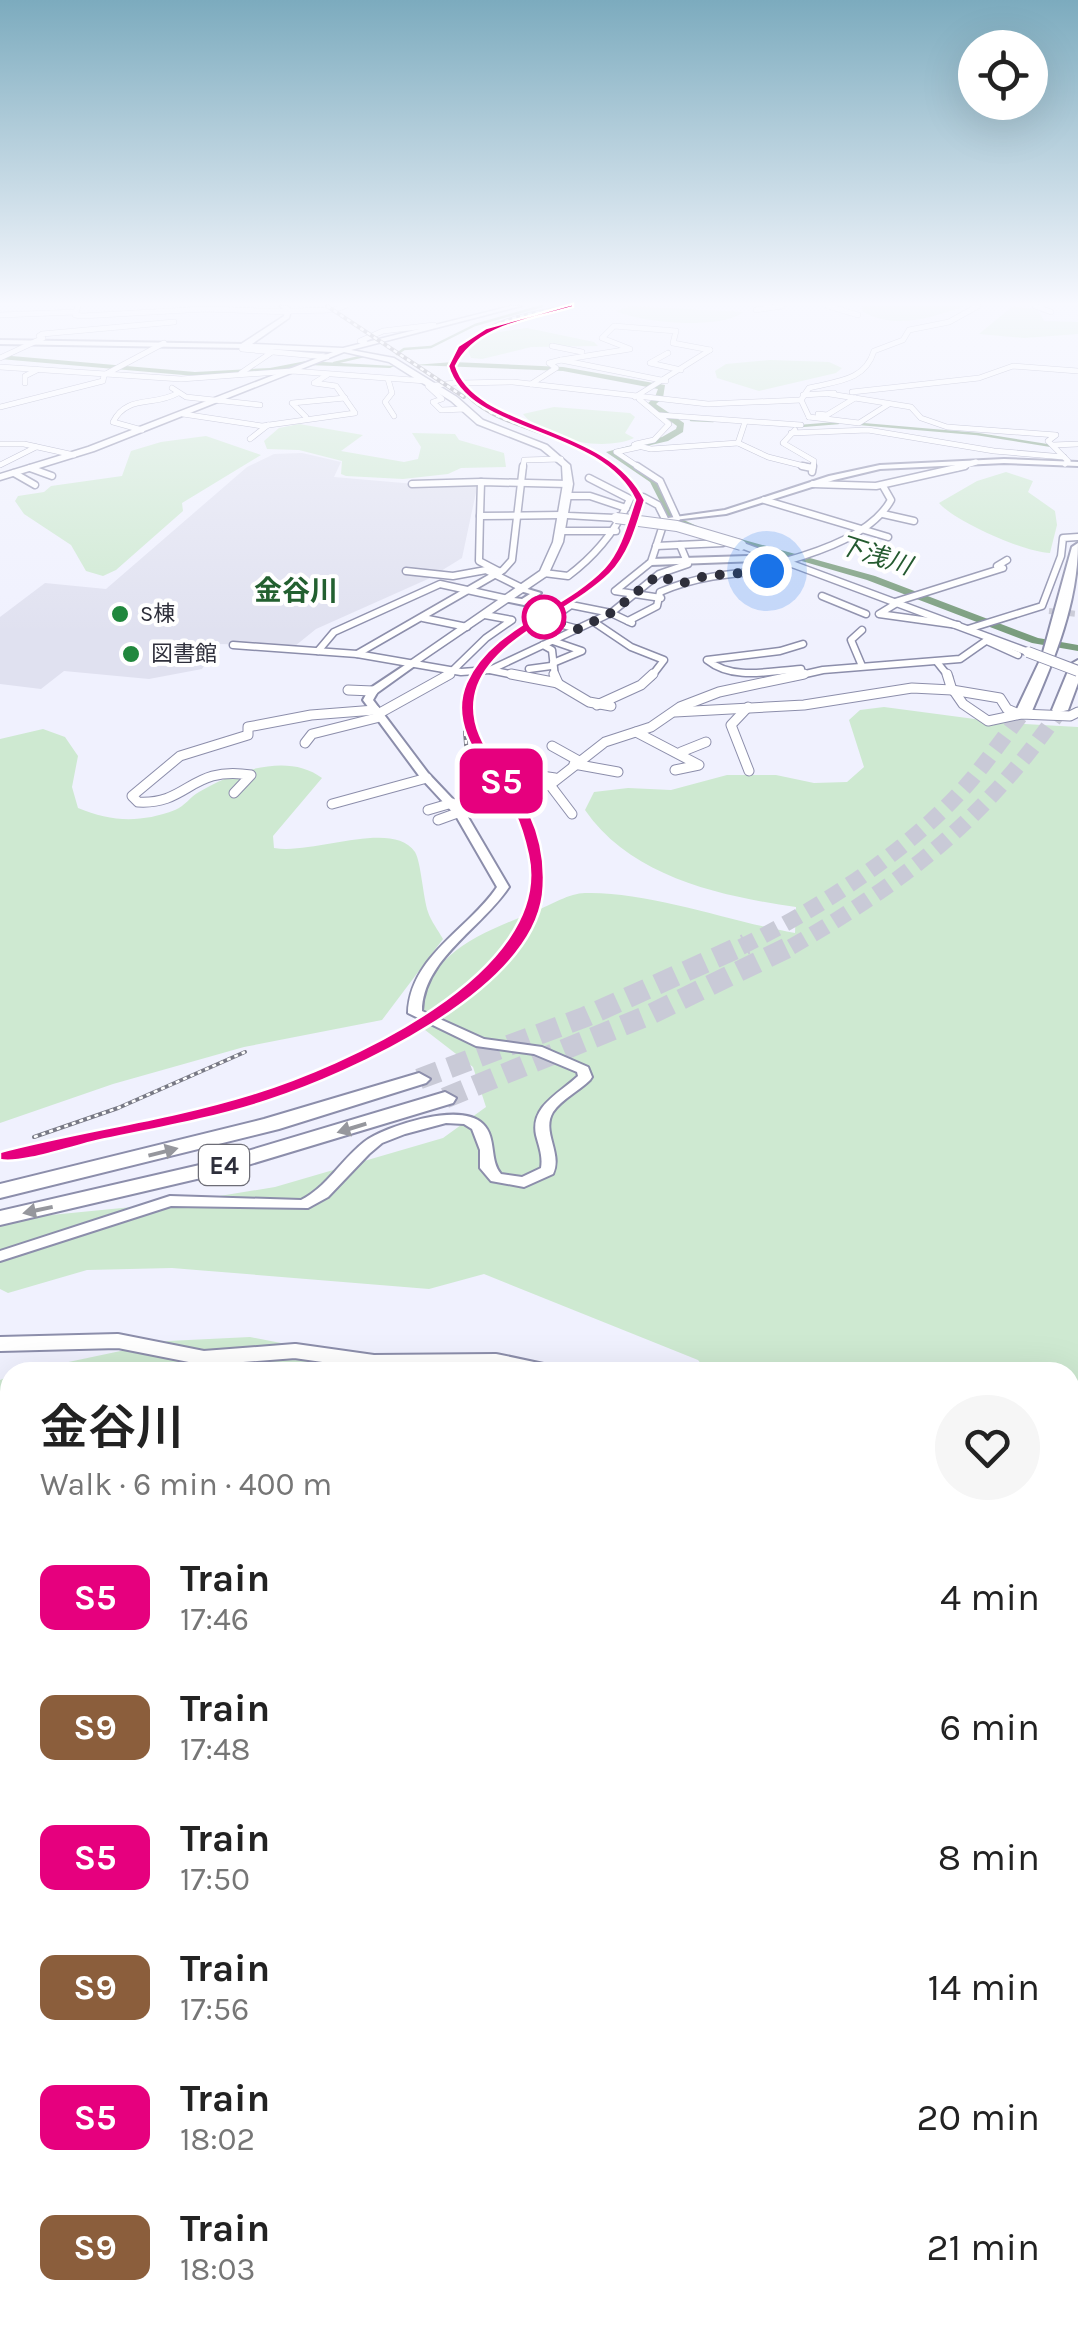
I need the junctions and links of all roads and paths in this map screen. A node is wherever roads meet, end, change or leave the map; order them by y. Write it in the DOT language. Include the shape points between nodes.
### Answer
graph roads {
  1 [pos="117,415"];
  2 [pos="181,415"];
  3 [pos="188,415"];
  4 [pos="303,415"];
  5 [pos="331,415"];
  6 [pos="472,415"];
  7 [pos="662,415"];
  8 [pos="809,415"];
  9 [pos="827,415"];
  10 [pos="872,415"];
  11 [pos="917,415"];
  12 [pos="306,418"];
  13 [pos="745,422"];
  14 [pos="268,425"];
  15 [pos="800,425"];
  16 [pos="142,430"];
  17 [pos="791,432"];
  18 [pos="250,439"];
  19 [pos="738,442"];
  20 [pos="0,444"];
  21 [pos="1078,444"];
  22 [pos="37,446"];
  23 [pos="637,446"];
  24 [pos="1052,446"];
  25 [pos="74,454"];
  26 [pos="562,459"];
  27 [pos="976,462"];
  28 [pos="1071,463"];
  29 [pos="0,466"];
  30 [pos="30,468"];
  31 [pos="812,468"];
  32 [pos="575,472"];
  33 [pos="14,473"];
  34 [pos="52,476"];
  35 [pos="0,477"];
  36 [pos="589,478"];
  37 [pos="919,481"];
  38 [pos="481,482"];
  39 [pos="521,483"];
  40 [pos="816,483"];
  41 [pos="412,484"];
  42 [pos="568,484"];
  43 [pos="35,485"];
  44 [pos="883,486"];
  45 [pos="932,486"];
  46 [pos="632,494"];
  47 [pos="566,496"];
  48 [pos="642,497"];
  49 [pos="764,500"];
  50 [pos="626,508"];
  51 [pos="883,514"];
  52 [pos="518,515"];
  53 [pos="562,515"];
  54 [pos="480,516"];
  55 [pos="669,520"];
  56 [pos="914,521"];
  57 [pos="860,528"];
  58 [pos="560,531"];
  59 [pos="616,531"];
  60 [pos="888,537"];
  61 [pos="1078,537"];
  62 [pos="1073,541"];
  63 [pos="723,542"];
  64 [pos="680,545"];
  65 [pos="656,546"];
  66 [pos="744,546"];
  67 [pos="791,559"];
  68 [pos="1007,560"];
  69 [pos="652,562"];
  70 [pos="690,562"];
  71 [pos="758,567"];
  72 [pos="767,571"];
  73 [pos="406,572"];
  74 [pos="499,573"];
  75 [pos="544,573"];
  76 [pos="658,575"];
  77 [pos="702,577"];
  78 [pos="680,584"];
  79 [pos="724,585"];
  80 [pos="524,589"];
  81 [pos="470,591"];
  82 [pos="635,594"];
  83 [pos="822,596"];
  84 [pos="661,598"];
  85 [pos="508,599"];
  86 [pos="895,602"];
  87 [pos="1035,608"];
  88 [pos="1049,611"];
  89 [pos="611,613"];
  90 [pos="866,614"];
  91 [pos="485,615"];
  92 [pos="422,618"];
  93 [pos="594,622"];
  94 [pos="854,623"];
  95 [pos="468,627"];
  96 [pos="963,627"];
  97 [pos="578,629"];
  98 [pos="862,630"];
  99 [pos="989,639"];
  100 [pos="553,641"];
  101 [pos="803,644"];
  102 [pos="233,645"];
  103 [pos="544,645"];
  104 [pos="318,651"];
  105 [pos="356,654"];
  106 [pos="937,662"];
  107 [pos="552,664"];
  108 [pos="411,665"];
  109 [pos="862,666"];
  110 [pos="850,667"];
  111 [pos="1078,667"];
  112 [pos="529,669"];
  113 [pos="490,670"];
  114 [pos="456,671"];
  115 [pos="720,677"];
  116 [pos="557,683"];
  117 [pos="741,687"];
  118 [pos="348,690"];
  119 [pos="373,691"];
  120 [pos="953,691"];
  121 [pos="598,705"];
  122 [pos="611,706"];
  123 [pos="748,707"];
  124 [pos="1060,710"];
  125 [pos="676,712"];
  126 [pos="1023,712"];
  127 [pos="1078,712"];
  128 [pos="378,714"];
  129 [pos="636,732"];
  130 [pos="706,742"];
  131 [pos="305,743"];
  132 [pos="552,746"];
  133 [pos="511,752"];
  134 [pos="680,752"];
  135 [pos="576,762"];
  136 [pos="675,770"];
  137 [pos="749,771"];
  138 [pos="618,772"];
  139 [pos="428,778"];
  140 [pos="553,782"];
  141 [pos="234,793"];
  142 [pos="332,804"];
  143 [pos="456,807"];
  144 [pos="428,810"];
  145 [pos="572,814"];
  146 [pos="438,820"];
  147 [pos="419,1079"];
  148 [pos="445,1098"];
  149 [pos="0,1191"];
  150 [pos="0,1218"];
  151 [pos="0,1256"];
  152 [pos="0,1344"];
  153 [pos="373,1362"];
  154 [pos="373,1362"];
  155 [pos="496,1362"];
  1 -- 16 [label="street" via="113,422"];
  2 -- 16 [label="main road"];
  3 -- 14 [label="street"];
  4 -- 12 [label="street"];
  5 -- 12 [label="street"];
  6 -- 26 [label="main road"];
  7 -- 13 [label="street"];
  7 -- 23 [label="street" via="666,428"];
  8 -- 9 [label="street"];
  8 -- 10 [label="street" via="859,423"];
  8 -- 15 [label="street"];
  11 -- 24 [label="street" via="1005,434 1056,435 1048,440"];
  12 -- 14 [label="street"];
  13 -- 15 [label="street"];
  13 -- 19 [label="street"];
  14 -- 18 [label="street"];
  15 -- 17 [label="street"];
  16 -- 25 [label="main road"];
  17 -- 28 [label="street" via="868,430"];
  17 -- 31 [label="street" via="782,443 814,461"];
  19 -- 23 [label="street"];
  19 -- 31 [label="street"];
  20 -- 22 [label="street"];
  21 -- 24 [label="street"];
  22 -- 25 [label="street"];
  22 -- 29 [label="street"];
  23 -- 55 [label="street" via="616,452 660,480"];
  24 -- 28 [label="street"];
  25 -- 30 [label="main road"];
  26 -- 32 [label="main road"];
  26 -- 39 [label="street" via="524,460"];
  27 -- 28 [label="street"];
  27 -- 37 [label="street"];
  27 -- 40 [label="street" via="894,466"];
  30 -- 33 [label="main road"];
  30 -- 34 [label="street"];
  31 -- 40 [label="street"];
  32 -- 36 [label="street"];
  32 -- 42 [label="main road"];
  33 -- 35 [label="main road"];
  33 -- 43 [label="street"];
  36 -- 46 [label="street"];
  36 -- 50 [label="street" via="629,498"];
  37 -- 44 [label="street"];
  37 -- 45 [label="street"];
  38 -- 39 [label="street"];
  38 -- 41 [label="street"];
  38 -- 54 [label="street"];
  39 -- 42 [label="street"];
  39 -- 52 [label="street"];
  40 -- 44 [label="street"];
  40 -- 49 [label="street"];
  42 -- 47 [label="main road"];
  44 -- 51 [label="street" via="891,504"];
  47 -- 50 [label="street"];
  47 -- 53 [label="main road"];
  48 -- 55 [label="street"];
  49 -- 55 [label="street"];
  49 -- 57 [label="street"];
  50 -- 59 [label="street"];
  51 -- 56 [label="street"];
  51 -- 57 [label="street"];
  52 -- 53 [label="street"];
  52 -- 54 [label="street"];
  52 -- 74 [label="street" via="512,562"];
  53 -- 58 [label="main road"];
  53 -- 66 [label="main road, bridge" via="677,526"];
  54 -- 74 [label="street" via="480,561"];
  55 -- 63 [label="street"];
  55 -- 65 [label="street"];
  57 -- 60 [label="street"];
  57 -- 67 [label="street"];
  58 -- 59 [label="street"];
  58 -- 75 [label="main road"];
  59 -- 75 [label="street" via="568,576"];
  61 -- 62 [label="street"];
  62 -- 87 [label="street" via="1063,538 1043,605"];
  62 -- 126 [label="highway" via="1049,656"];
  63 -- 64 [label="street"];
  63 -- 66 [label="street"];
  64 -- 65 [label="street"];
  64 -- 70 [label="street"];
  65 -- 69 [label="street"];
  66 -- 67 [label="main road"];
  67 -- 71 [label="street"];
  67 -- 86 [label="main road"];
  68 -- 86 [label="street" via="997,566 1002,568"];
  69 -- 70 [label="street"];
  69 -- 82 [label="street" via="614,591"];
  70 -- 71 [label="street"];
  70 -- 76 [label="street"];
  71 -- 72 [label="street"];
  71 -- 77 [label="street"];
  73 -- 74 [label="street"];
  74 -- 80 [label="street"];
  74 -- 81 [label="street"];
  75 -- 80 [label="main road"];
  76 -- 78 [label="street"];
  76 -- 82 [label="street"];
  77 -- 78 [label="street"];
  77 -- 79 [label="street"];
  78 -- 84 [label="street" via="660,592"];
  80 -- 85 [label="main road"];
  81 -- 85 [label="street"];
  81 -- 92 [label="street"];
  81 -- 104 [label="street" via="440,584 334,632"];
  82 -- 84 [label="street"];
  82 -- 89 [label="street"];
  83 -- 90 [label="street"];
  84 -- 89 [label="street" via="630,622"];
  85 -- 91 [label="main road"];
  86 -- 90 [label="street"];
  86 -- 96 [label="main road"];
  86 -- 96 [label="street" via="879,614"];
  87 -- 88 [label="street"];
  87 -- 96 [label="street"];
  89 -- 93 [label="street"];
  89 -- 97 [label="street" via="571,605 548,621"];
  90 -- 94 [label="street"];
  91 -- 95 [label="main road"];
  91 -- 114 [label="street" via="512,620"];
  92 -- 95 [label="street"];
  92 -- 105 [label="street"];
  93 -- 97 [label="street"];
  93 -- 121 [label="street" via="664,660 633,692"];
  95 -- 108 [label="main road"];
  96 -- 99 [label="main road"];
  97 -- 100 [label="street"];
  98 -- 109 [label="street" via="851,640"];
  99 -- 106 [label="street" via="968,657"];
  99 -- 111 [label="main road, bridge"];
  100 -- 103 [label="street"];
  100 -- 107 [label="street" via="582,652"];
  101 -- 110 [label="street" via="707,662 731,672"];
  102 -- 104 [label="street"];
  103 -- 107 [label="street" via="552,650"];
  103 -- 113 [label="street"];
  104 -- 105 [label="street"];
  105 -- 108 [label="street"];
  106 -- 109 [label="street"];
  106 -- 120 [label="street"];
  107 -- 112 [label="street"];
  107 -- 116 [label="street"];
  108 -- 114 [label="street"];
  108 -- 119 [label="street"];
  109 -- 110 [label="street"];
  110 -- 117 [label="street"];
  111 -- 124 [label="highway"];
  113 -- 114 [label="street"];
  113 -- 116 [label="street"];
  114 -- 128 [label="street"];
  115 -- 117 [label="street"];
  116 -- 121 [label="street"];
  117 -- 125 [label="street"];
  118 -- 119 [label="street"];
  119 -- 128 [label="street" via="368,700"];
  120 -- 123 [label="street" via="908,688"];
  120 -- 126 [label="street" via="1000,698 1007,709"];
  120 -- 126 [label="street" via="988,721"];
  121 -- 122 [label="street"];
  123 -- 125 [label="street"];
  123 -- 137 [label="street" via="730,725"];
  125 -- 129 [label="street"];
  126 -- 127 [label="street"];
  128 -- 131 [label="street" via="312,734"];
  128 -- 139 [label="street"];
  128 -- 141 [label="street" via="311,715 248,727 248,735 180,756 132,796 162,802 225,768 251,775"];
  129 -- 134 [label="street"];
  129 -- 135 [label="street"];
  130 -- 134 [label="street"];
  132 -- 135 [label="street"];
  133 -- 140 [label="street" via="514,766"];
  134 -- 136 [label="street" via="699,765"];
  135 -- 138 [label="street"];
  135 -- 140 [label="street"];
  139 -- 142 [label="street"];
  139 -- 143 [label="street"];
  140 -- 143 [label="street, bridge"];
  140 -- 145 [label="street"];
  143 -- 144 [label="street"];
  143 -- 146 [label="street"];
  143 -- 151 [label="street" via="503,887 433,963 414,1006 421,1019 481,1043 537,1050 583,1070 585,1077 544,1117 548,1171 524,1182 496,1178 481,1128 444,1117 375,1141 303,1206 170,1201"];
  149 -- 147 [label="highway, E4, one-way" via="271,1124"];
  148 -- 150 [label="highway, E4, one-way" via="210,1169"];
  152 -- 153 [label="street" via="118,1341 204,1358 294,1351"];
  154 -- 155 [label="street"];
}
